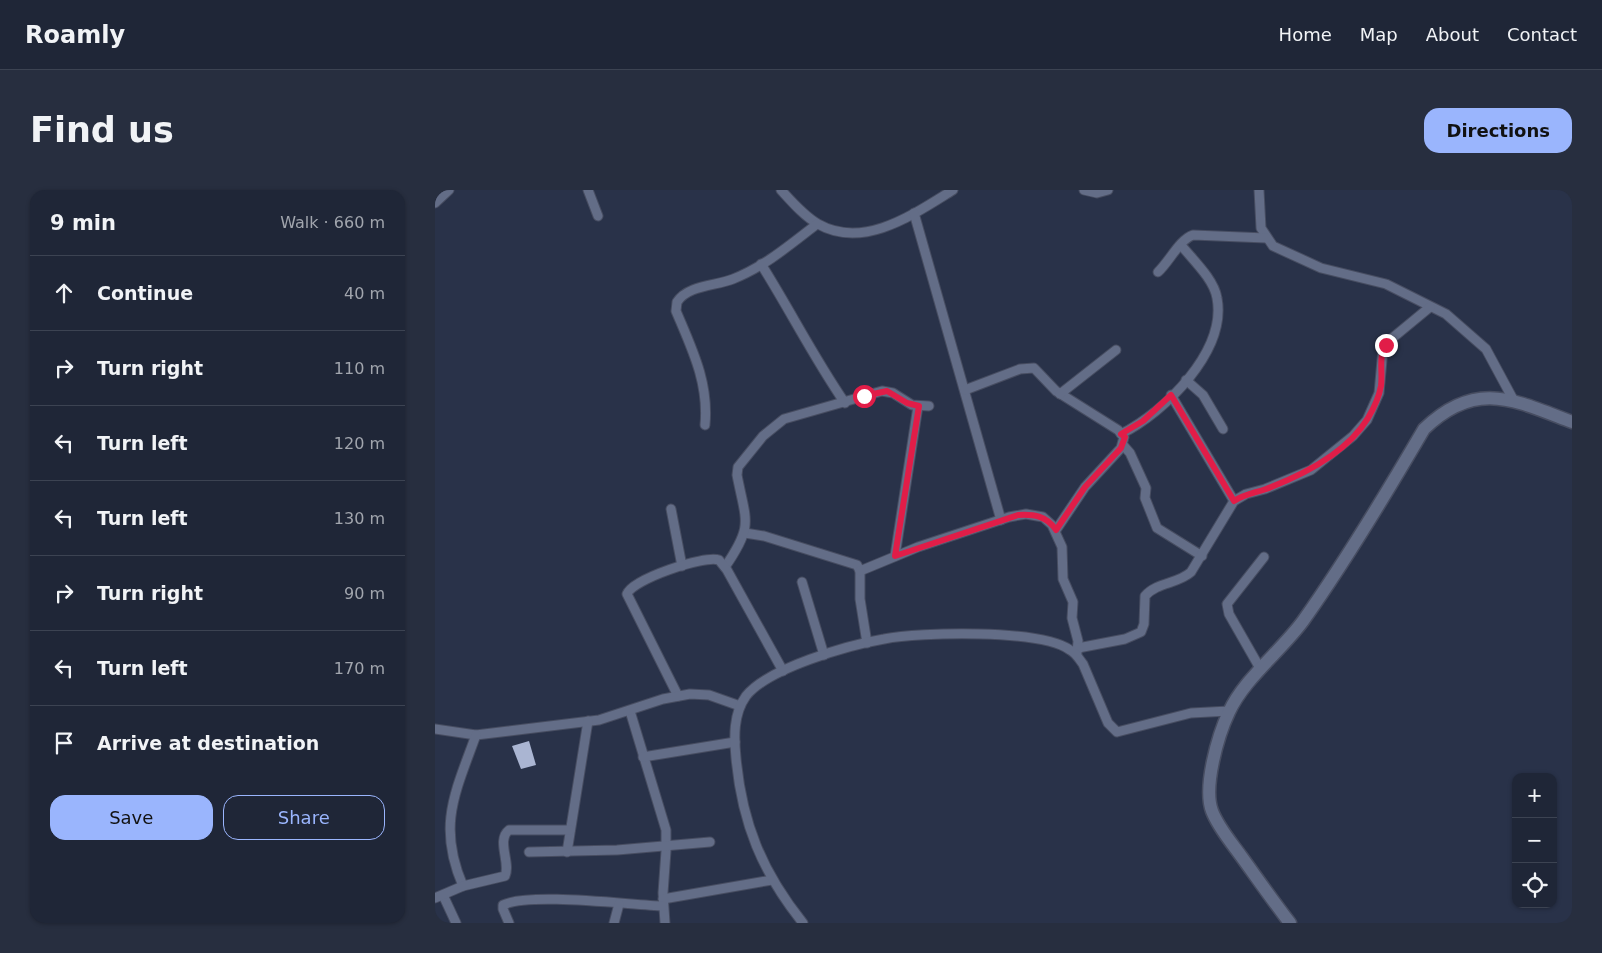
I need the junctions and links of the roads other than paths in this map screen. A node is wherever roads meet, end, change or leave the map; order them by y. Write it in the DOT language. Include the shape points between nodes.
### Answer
graph roads {
  1 [pos="449,190"];
  2 [pos="587,190"];
  3 [pos="781,190"];
  4 [pos="953,190"];
  5 [pos="1084,190"];
  6 [pos="1108,190"];
  7 [pos="1259,190"];
  8 [pos="435,203"];
  9 [pos="915,213"];
  10 [pos="598,216"];
  11 [pos="817,224"];
  12 [pos="1266,238"];
  13 [pos="1181,244"];
  14 [pos="761,264"];
  15 [pos="1158,272"];
  16 [pos="1430,306"];
  17 [pos="1116,350"];
  18 [pos="1186,380"];
  19 [pos="965,390"];
  20 [pos="1060,394"];
  21 [pos="1171,395"];
  22 [pos="1514,401"];
  23 [pos="845,403"];
  24 [pos="919,406"];
  25 [pos="929,406"];
  26 [pos="1572,422"];
  27 [pos="705,425"];
  28 [pos="1223,429"];
  29 [pos="1121,434"];
  30 [pos="1123,445"];
  31 [pos="1234,501"];
  32 [pos="671,509"];
  33 [pos="1001,520"];
  34 [pos="1056,530"];
  35 [pos="745,533"];
  36 [pos="895,556"];
  37 [pos="1202,556"];
  38 [pos="1264,557"];
  39 [pos="682,566"];
  40 [pos="725,567"];
  41 [pos="860,571"];
  42 [pos="802,582"];
  43 [pos="867,642"];
  44 [pos="1077,652"];
  45 [pos="824,655"];
  46 [pos="1261,670"];
  47 [pos="783,671"];
  48 [pos="679,696"];
  49 [pos="740,706"];
  50 [pos="630,711"];
  51 [pos="1229,711"];
  52 [pos="588,721"];
  53 [pos="435,729"];
  54 [pos="476,735"];
  55 [pos="735,742"];
  56 [pos="643,757"];
  57 [pos="570,830"];
  58 [pos="711,842"];
  59 [pos="666,847"];
  60 [pos="529,852"];
  61 [pos="567,852"];
  62 [pos="772,880"];
  63 [pos="463,886"];
  64 [pos="439,896"];
  65 [pos="663,902"];
  66 [pos="619,904"];
  67 [pos="456,923"];
  68 [pos="509,923"];
  69 [pos="614,923"];
  70 [pos="665,923"];
  71 [pos="803,923"];
  72 [pos="1290,923"];
  1 -- 8 [label="street"];
  2 -- 10 [label="street"];
  3 -- 11 [label="street"];
  4 -- 9 [label="street"];
  5 -- 6 [label="street" via="1097,193"];
  7 -- 12 [label="street" via="1261,228"];
  9 -- 11 [label="street" via="883,228 852,234"];
  9 -- 19 [label="street"];
  11 -- 14 [label="street"];
  12 -- 13 [label="street" via="1193,235"];
  12 -- 16 [label="street" via="1273,246 1303,262 1386,284"];
  13 -- 15 [label="street"];
  13 -- 18 [label="street" via="1212,285 1217,298 1215,325 1207,353"];
  14 -- 23 [label="street"];
  14 -- 27 [label="street" via="732,279 695,290 677,302 676,311 698,363 705,390"];
  16 -- 22 [label="street" via="1463,327 1486,349"];
  16 -- 31 [label="street" via="1383,348 1379,394 1367,420 1357,432 1311,470"];
  17 -- 20 [label="street"];
  18 -- 21 [label="street"];
  18 -- 28 [label="street" via="1203,395"];
  19 -- 20 [label="street" via="1020,368 1028,368 1039,371 1047,384"];
  19 -- 33 [label="street"];
  20 -- 29 [label="street"];
  21 -- 29 [label="street" via="1143,421"];
  21 -- 31 [label="street"];
  22 -- 26 [label="street"];
  22 -- 46 [label="street" via="1486,397 1469,400 1439,414 1424,429 1327,586"];
  23 -- 24 [label="street" via="887,391"];
  23 -- 35 [label="street" via="784,419 767,432 741,463 737,474"];
  24 -- 25 [label="street"];
  24 -- 36 [label="street"];
  29 -- 30 [label="street" via="1125,437"];
  30 -- 34 [label="street" via="1085,487"];
  30 -- 37 [label="street" via="1146,488 1145,498 1157,528"];
  31 -- 37 [label="street"];
  32 -- 39 [label="street"];
  33 -- 34 [label="street" via="1035,515 1048,520"];
  33 -- 36 [label="street"];
  34 -- 44 [label="street" via="1063,555 1063,583 1073,602"];
  35 -- 40 [label="street"];
  35 -- 41 [label="street" via="854,564"];
  36 -- 41 [label="street"];
  37 -- 44 [label="street" via="1187,576 1145,596 1141,632"];
  38 -- 46 [label="street" via="1227,604 1235,626"];
  39 -- 40 [label="street" via="711,558 719,560"];
  39 -- 48 [label="street" via="637,584 627,594"];
  40 -- 47 [label="street"];
  41 -- 43 [label="street" via="861,614"];
  42 -- 45 [label="street"];
  43 -- 44 [label="street" via="935,635 1016,636"];
  43 -- 45 [label="street"];
  44 -- 51 [label="street" via="1108,723 1117,732 1191,713"];
  45 -- 47 [label="street"];
  46 -- 51 [label="street"];
  47 -- 49 [label="street" via="757,686"];
  48 -- 49 [label="street" via="709,695"];
  48 -- 50 [label="street"];
  49 -- 55 [label="street"];
  50 -- 52 [label="street"];
  50 -- 56 [label="street"];
  51 -- 72 [label="street" via="1211,774 1211,810"];
  52 -- 54 [label="street"];
  52 -- 57 [label="street"];
  53 -- 54 [label="street"];
  54 -- 63 [label="street" via="453,798 449,822 451,855"];
  55 -- 56 [label="street"];
  55 -- 62 [label="street" via="737,778 745,818"];
  56 -- 59 [label="street" via="663,818"];
  57 -- 61 [label="street"];
  57 -- 63 [label="street" via="509,830 504,840 505,876"];
  58 -- 59 [label="street"];
  59 -- 61 [label="street"];
  59 -- 65 [label="street"];
  60 -- 61 [label="street"];
  62 -- 65 [label="street"];
  62 -- 71 [label="street"];
  63 -- 64 [label="street"];
  64 -- 67 [label="street"];
  65 -- 66 [label="street"];
  65 -- 70 [label="street"];
  66 -- 68 [label="street" via="549,900 507,903 503,909"];
  66 -- 69 [label="street"];
}
